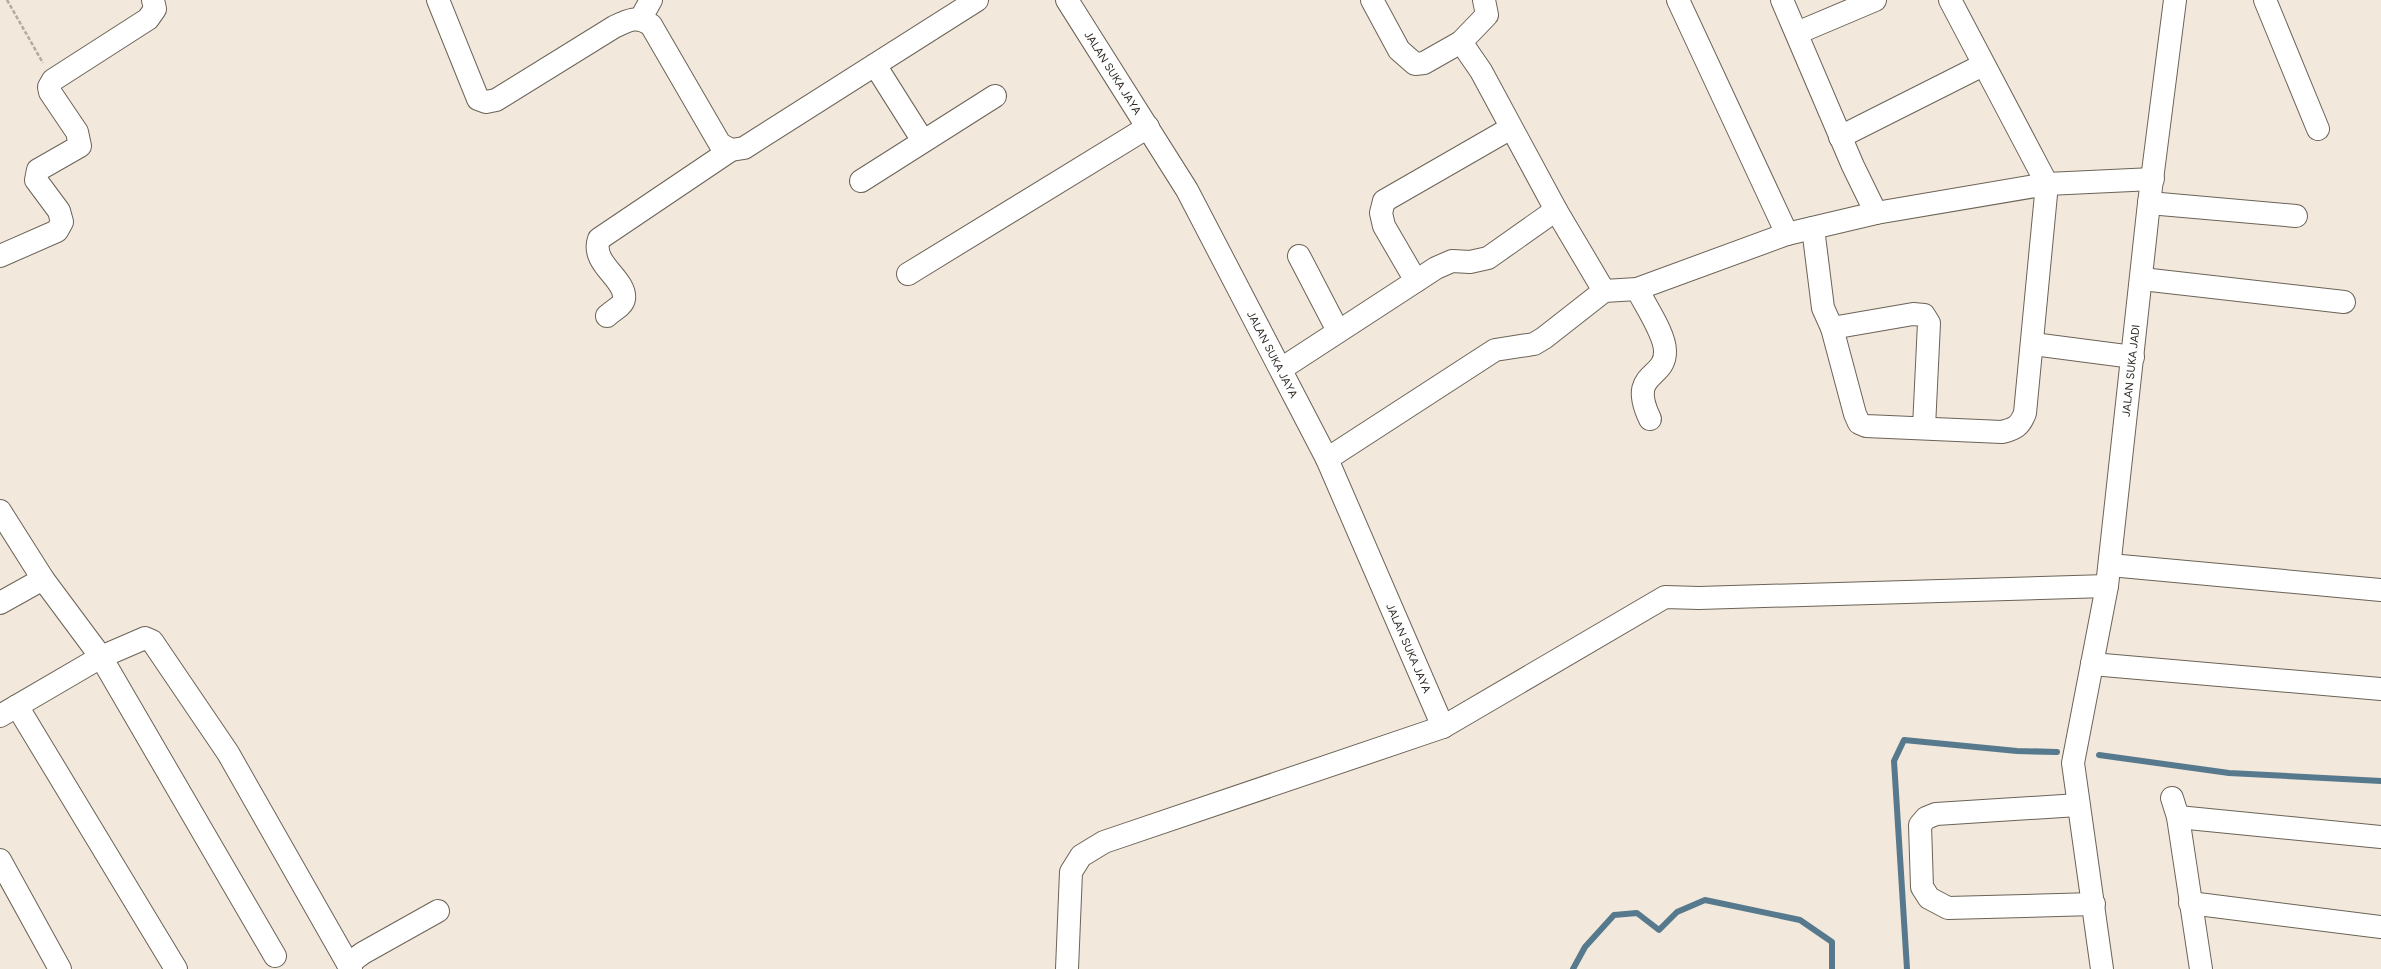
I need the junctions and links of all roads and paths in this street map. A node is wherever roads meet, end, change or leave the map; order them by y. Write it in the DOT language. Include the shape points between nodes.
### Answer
graph roads {
  1 [pos="7,0"];
  2 [pos="153,0"];
  3 [pos="438,0"];
  4 [pos="977,0"];
  5 [pos="1067,0"];
  6 [pos="1372,0"];
  7 [pos="1484,0"];
  8 [pos="1678,0"];
  9 [pos="1782,0"];
  10 [pos="1875,0"];
  11 [pos="1950,0"];
  12 [pos="2175,0"];
  13 [pos="2265,0"];
  14 [pos="646,9"];
  15 [pos="1797,33"];
  16 [pos="1461,42"];
  17 [pos="875,65"];
  18 [pos="1983,65"];
  19 [pos="53,80"];
  20 [pos="995,96"];
  21 [pos="1148,127"];
  22 [pos="1511,128"];
  23 [pos="2318,129"];
  24 [pos="1840,137"];
  25 [pos="923,141"];
  26 [pos="731,150"];
  27 [pos="2153,179"];
  28 [pos="861,181"];
  29 [pos="2047,184"];
  30 [pos="2149,203"];
  31 [pos="1556,210"];
  32 [pos="1876,213"];
  33 [pos="2296,216"];
  34 [pos="1813,228"];
  35 [pos="1788,234"];
  36 [pos="0,256"];
  37 [pos="1299,256"];
  38 [pos="908,274"];
  39 [pos="2142,279"];
  40 [pos="1416,281"];
  41 [pos="1637,289"];
  42 [pos="1604,291"];
  43 [pos="2344,302"];
  44 [pos="607,316"];
  45 [pos="1832,328"];
  46 [pos="1338,332"];
  47 [pos="2033,344"];
  48 [pos="2133,357"];
  49 [pos="1281,369"];
  50 [pos="1650,419"];
  51 [pos="1924,428"];
  52 [pos="1327,459"];
  53 [pos="0,511"];
  54 [pos="2109,575"];
  55 [pos="42,579"];
  56 [pos="2381,590"];
  57 [pos="0,604"];
  58 [pos="100,657"];
  59 [pos="2092,664"];
  60 [pos="2381,689"];
  61 [pos="9,711"];
  62 [pos="1444,727"];
  63 [pos="2078,805"];
  64 [pos="2381,838"];
  65 [pos="0,860"];
  66 [pos="2190,903"];
  67 [pos="2094,904"];
  68 [pos="438,912"];
  69 [pos="2381,927"];
  70 [pos="275,956"];
  71 [pos="350,966"];
  72 [pos="60,969"];
  73 [pos="176,969"];
  74 [pos="1067,969"];
  75 [pos="2102,969"];
  76 [pos="2201,969"];
  1 -- 19 [label="path"];
  2 -- 19 [label="street" via="155,9 148,19"];
  3 -- 14 [label="street" via="478,99 486,102 496,100"];
  4 -- 17 [label="street"];
  5 -- 21 [label="street, JALAN SUKA JAYA"];
  6 -- 16 [label="street" via="1399,50 1415,64 1424,63"];
  7 -- 16 [label="street" via="1486,16"];
  8 -- 35 [label="street"];
  9 -- 15 [label="street"];
  10 -- 15 [label="street"];
  11 -- 18 [label="street"];
  12 -- 27 [label="street, JALAN SUKA JADI"];
  13 -- 23 [label="street"];
  14 -- 26 [label="street" via="651,25 720,144"];
  15 -- 24 [label="street"];
  16 -- 22 [label="street" via="1481,71"];
  17 -- 25 [label="street"];
  17 -- 26 [label="street" via="744,148"];
  18 -- 24 [label="street"];
  18 -- 29 [label="street"];
  19 -- 36 [label="street" via="49,87 50,92 77,132 80,146 38,170 36,180 59,211 62,222 57,231"];
  20 -- 25 [label="street"];
  21 -- 38 [label="street"];
  21 -- 49 [label="street, JALAN SUKA JAYA" via="1188,190"];
  22 -- 31 [label="street"];
  22 -- 40 [label="street" via="1384,201 1381,213 1384,226"];
  24 -- 32 [label="street"];
  25 -- 28 [label="street"];
  26 -- 44 [label="street" via="599,238 596,247 600,257 623,291 624,299 620,306"];
  27 -- 29 [label="street"];
  27 -- 30 [label="street, JALAN SUKA JADI"];
  29 -- 32 [label="street"];
  29 -- 47 [label="street"];
  30 -- 33 [label="street"];
  30 -- 39 [label="street, JALAN SUKA JADI"];
  31 -- 40 [label="street" via="1488,258 1470,262 1452,261"];
  31 -- 42 [label="street"];
  32 -- 34 [label="street"];
  34 -- 35 [label="street"];
  34 -- 45 [label="street" via="1823,308"];
  35 -- 41 [label="street"];
  37 -- 46 [label="street"];
  39 -- 43 [label="street"];
  39 -- 48 [label="street, JALAN SUKA JADI"];
  40 -- 46 [label="street"];
  41 -- 42 [label="street"];
  41 -- 50 [label="street" via="1663,341 1665,352 1662,365 1646,380 1642,391 1642,404"];
  42 -- 52 [label="street" via="1544,338 1534,344 1496,350"];
  45 -- 51 [label="street" via="1850,402 1859,423 1866,426"];
  45 -- 51 [label="street" via="1913,314 1924,315 1929,322 1930,331"];
  46 -- 49 [label="street"];
  47 -- 48 [label="street"];
  47 -- 51 [label="street" via="2025,413 2022,422 2014,429 2002,432"];
  48 -- 54 [label="street, JALAN SUKA JADI"];
  49 -- 52 [label="street, JALAN SUKA JAYA"];
  52 -- 62 [label="street, JALAN SUKA JAYA"];
  53 -- 55 [label="street"];
  54 -- 56 [label="street"];
  54 -- 59 [label="street, JALAN SUKA JADI"];
  54 -- 62 [label="street" via="1699,598 1665,597"];
  55 -- 57 [label="street"];
  55 -- 58 [label="street"];
  58 -- 61 [label="street"];
  58 -- 70 [label="street"];
  58 -- 71 [label="street" via="145,638 152,641 228,753"];
  59 -- 60 [label="street"];
  59 -- 63 [label="street, JALAN SUKA JADI" via="2073,762"];
  61 -- 73 [label="street"];
  62 -- 74 [label="street" via="1104,842 1081,856 1070,872"];
  63 -- 67 [label="street, JALAN SUKA JADI"];
  63 -- 67 [label="street" via="1936,814 1926,818 1920,825 1922,887 1929,898 1948,908"];
  64 -- 66 [label="street" via="2175,808"];
  65 -- 72 [label="street"];
  66 -- 69 [label="street"];
  66 -- 76 [label="street"];
  67 -- 75 [label="street, JALAN SUKA JADI"];
  68 -- 71 [label="street" via="363,953"];
}
